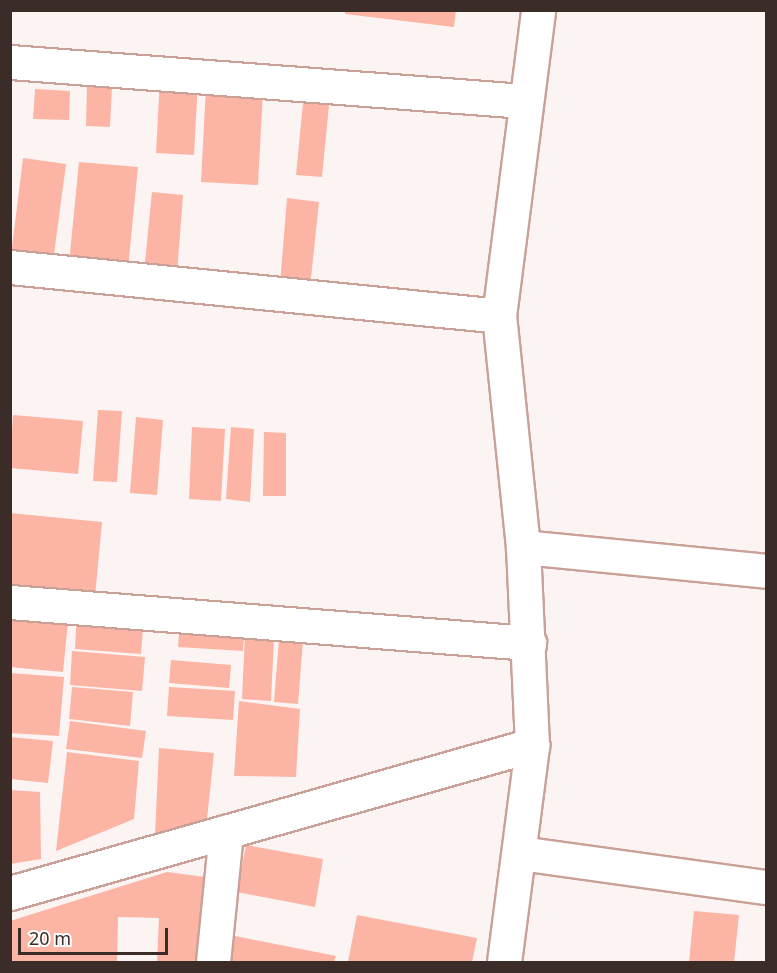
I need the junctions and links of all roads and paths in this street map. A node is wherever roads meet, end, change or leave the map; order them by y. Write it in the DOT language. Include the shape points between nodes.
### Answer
graph roads {
  1 [pos="538,10"];
  2 [pos="10,62"];
  3 [pos="524,101"];
  4 [pos="10,267"];
  5 [pos="499,316"];
  6 [pos="523,548"];
  7 [pos="766,571"];
  8 [pos="10,602"];
  9 [pos="529,643"];
  10 [pos="532,745"];
  11 [pos="226,832"];
  12 [pos="520,853"];
  13 [pos="766,887"];
  14 [pos="10,893"];
  15 [pos="213,963"];
  16 [pos="504,963"];
  1 -- 3 [label="street"];
  2 -- 3 [label="street"];
  3 -- 5 [label="street"];
  4 -- 5 [label="street"];
  5 -- 6 [label="street"];
  6 -- 7 [label="street"];
  6 -- 9 [label="street"];
  8 -- 9 [label="street"];
  9 -- 10 [label="street"];
  10 -- 11 [label="street"];
  10 -- 12 [label="street"];
  11 -- 14 [label="street"];
  11 -- 15 [label="street"];
  12 -- 13 [label="street"];
  12 -- 16 [label="street"];
}
